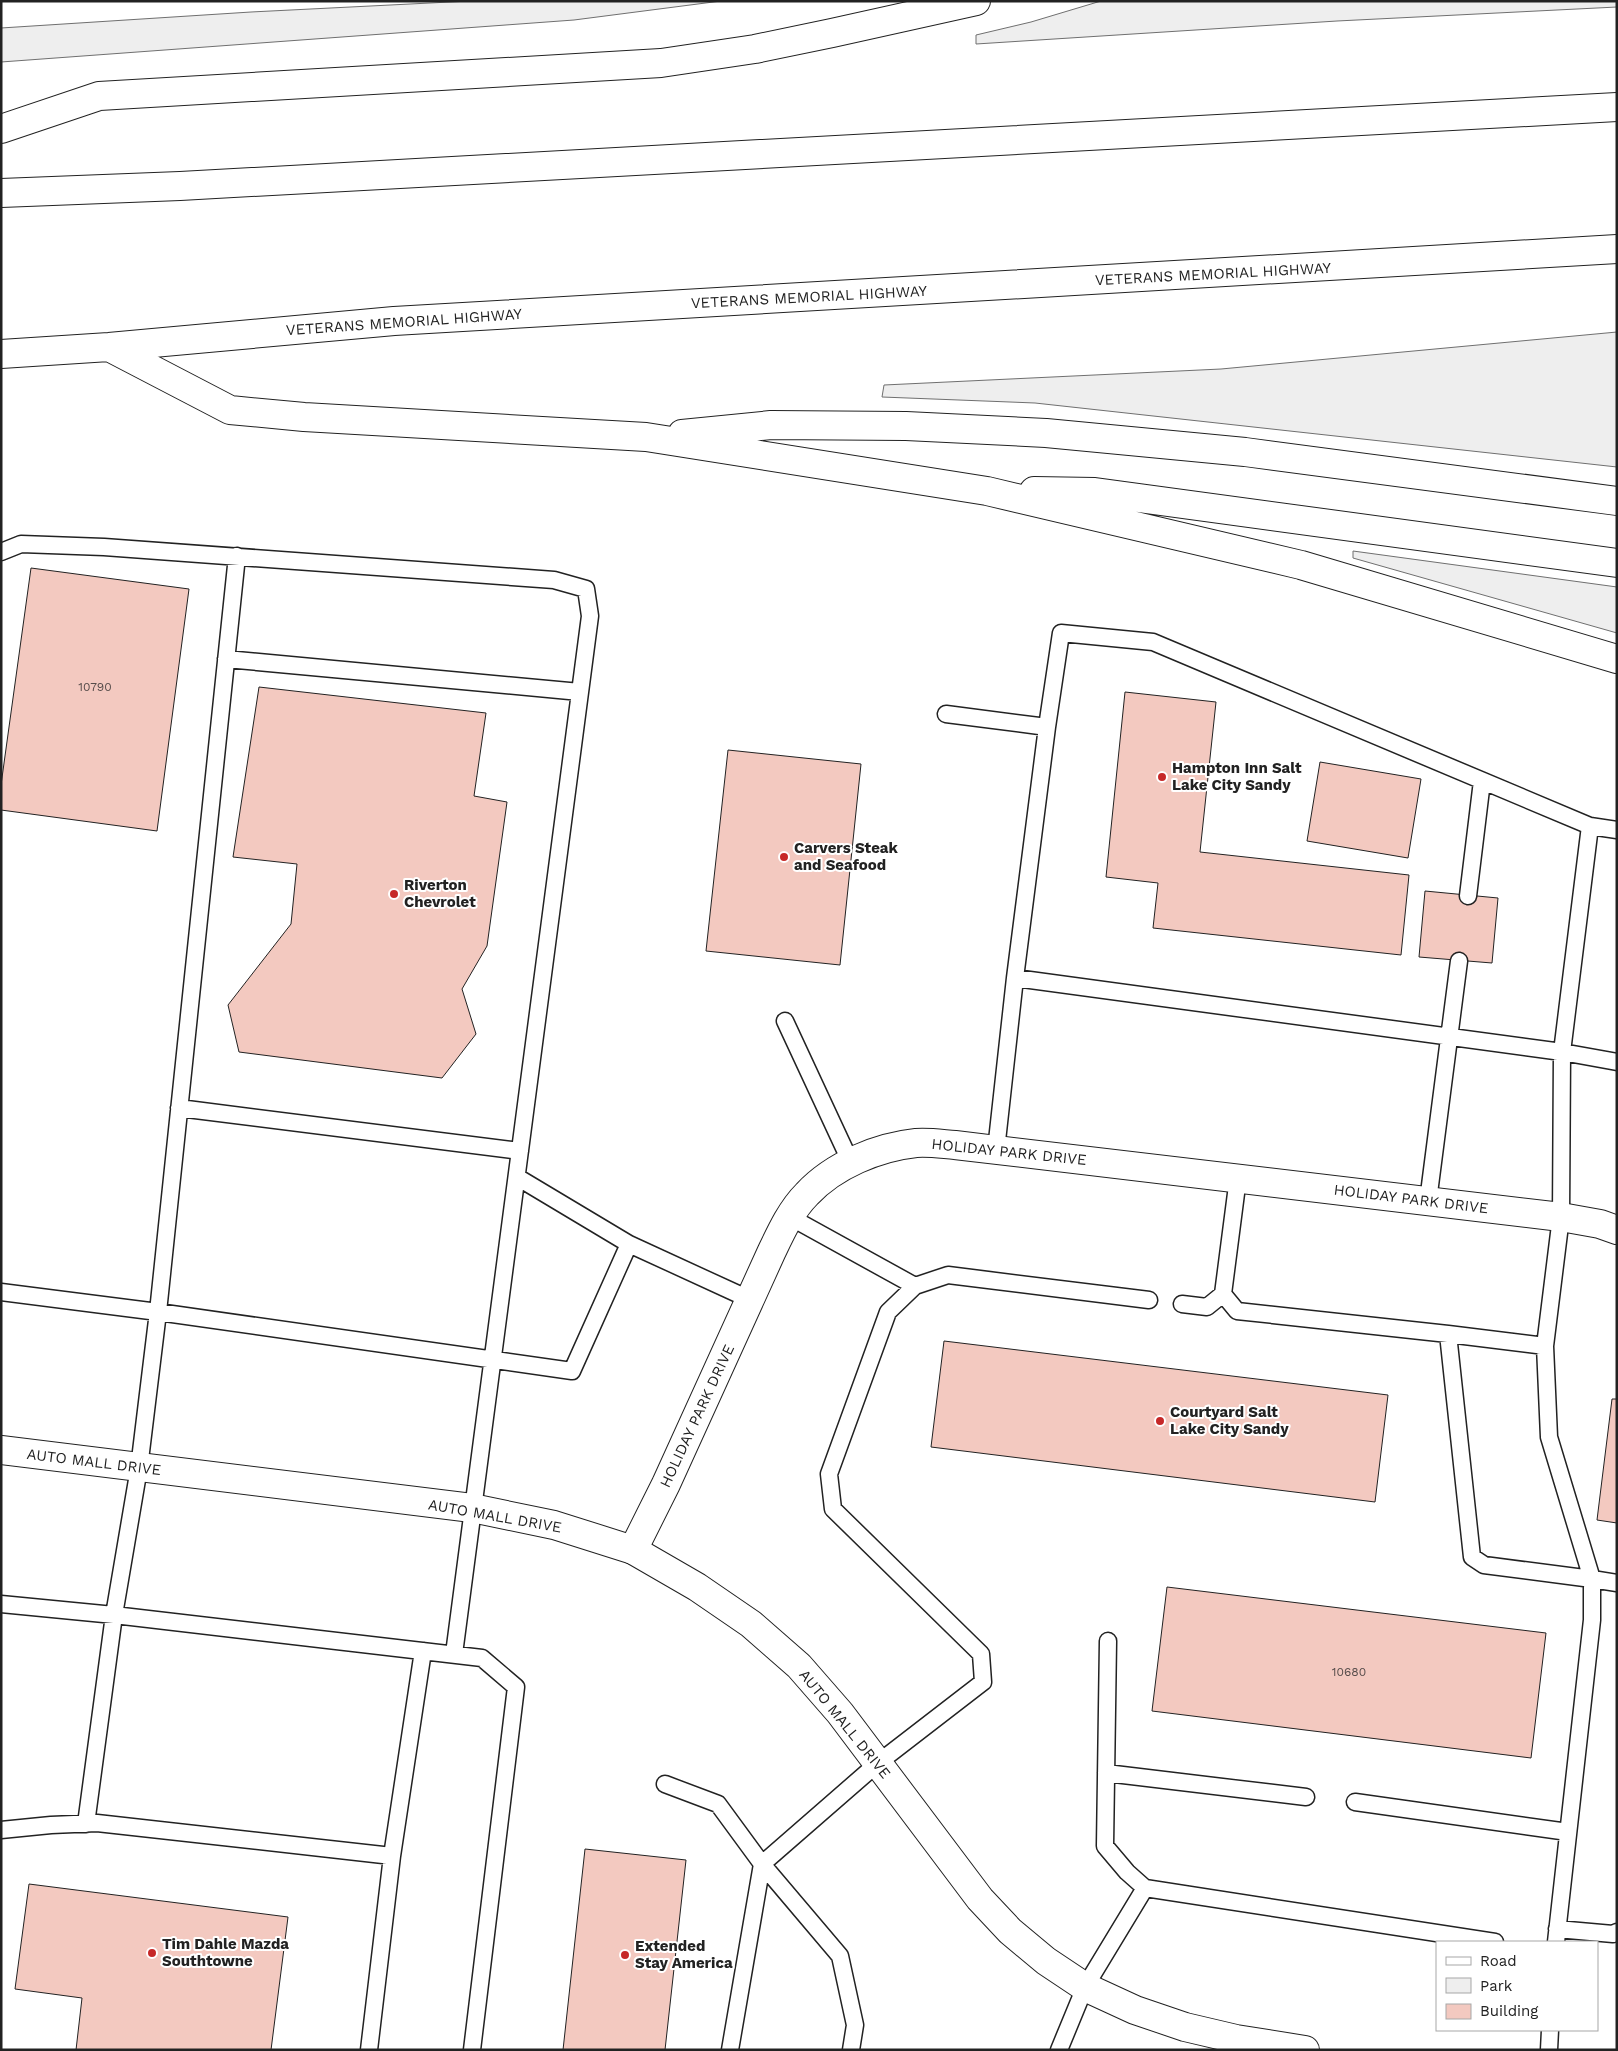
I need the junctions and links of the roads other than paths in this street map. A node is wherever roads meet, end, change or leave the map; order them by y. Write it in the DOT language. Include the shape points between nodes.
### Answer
graph roads {
  1 [pos="976,1"];
  2 [pos="1617,107"];
  3 [pos="1,129"];
  4 [pos="1,193"];
  5 [pos="1617,249"];
  6 [pos="109,347"];
  7 [pos="1,354"];
  8 [pos="646,437"];
  9 [pos="987,491"];
  10 [pos="1617,500"];
  11 [pos="1,552"];
  12 [pos="237,556"];
  13 [pos="1617,563"];
  14 [pos="226,659"];
  15 [pos="1617,659"];
  16 [pos="580,692"];
  17 [pos="946,714"];
  18 [pos="1047,727"];
  19 [pos="1482,781"];
  20 [pos="1590,826"];
  21 [pos="1617,830"];
  22 [pos="1468,896"];
  23 [pos="1459,961"];
  24 [pos="1015,978"];
  25 [pos="785,1021"];
  26 [pos="1448,1038"];
  27 [pos="1562,1052"];
  28 [pos="1617,1062"];
  29 [pos="179,1108"];
  30 [pos="996,1150"];
  31 [pos="520,1151"];
  32 [pos="852,1163"];
  33 [pos="517,1177"];
  34 [pos="1238,1178"];
  35 [pos="1428,1201"];
  36 [pos="790,1217"];
  37 [pos="1561,1217"];
  38 [pos="1617,1230"];
  39 [pos="629,1244"];
  40 [pos="914,1286"];
  41 [pos="1,1292"];
  42 [pos="1223,1294"];
  43 [pos="751,1300"];
  44 [pos="1149,1300"];
  45 [pos="1182,1304"];
  46 [pos="158,1312"];
  47 [pos="1448,1334"];
  48 [pos="1545,1346"];
  49 [pos="493,1360"];
  50 [pos="1,1450"];
  51 [pos="139,1468"];
  52 [pos="472,1508"];
  53 [pos="633,1550"];
  54 [pos="1592,1579"];
  55 [pos="1617,1583"];
  56 [pos="1,1604"];
  57 [pos="114,1615"];
  58 [pos="1108,1641"];
  59 [pos="423,1651"];
  60 [pos="454,1654"];
  61 [pos="878,1763"];
  62 [pos="1106,1773"];
  63 [pos="665,1784"];
  64 [pos="1306,1798"];
  65 [pos="1355,1802"];
  66 [pos="86,1824"];
  67 [pos="1,1830"];
  68 [pos="1568,1832"];
  69 [pos="392,1856"];
  70 [pos="762,1864"];
  71 [pos="1145,1888"];
  72 [pos="1617,1932"];
  73 [pos="1557,1936"];
  74 [pos="1489,1941"];
  75 [pos="1085,1987"];
  76 [pos="1550,2031"];
  77 [pos="369,2050"];
  78 [pos="472,2050"];
  79 [pos="730,2050"];
  80 [pos="851,2050"];
  81 [pos="1059,2050"];
  82 [pos="1305,2050"];
  83 [pos="1548,2050"];
  1 -- 3 [label="main road" via="774,45 661,63 98,96"];
  2 -- 4 [label="main road" via="200,185"];
  5 -- 6 [label="main road, VETERANS MEMORIAL HIGHWAY" via="394,321"];
  6 -- 7 [label="main road, VETERANS MEMORIAL HIGHWAY"];
  6 -- 8 [label="main road" via="230,410"];
  8 -- 9 [label="main road"];
  8 -- 10 [label="main road" via="771,425 906,426 1046,433 1245,452"];
  9 -- 13 [label="main road" via="1094,492"];
  9 -- 15 [label="main road" via="1301,565"];
  11 -- 12 [label="lane" via="21,544"];
  12 -- 14 [label="lane"];
  12 -- 16 [label="lane" via="554,580 586,589 590,616"];
  14 -- 16 [label="lane"];
  14 -- 29 [label="lane"];
  16 -- 31 [label="lane"];
  17 -- 18 [label="lane"];
  18 -- 19 [label="lane" via="1061,633 1153,642"];
  18 -- 24 [label="lane"];
  19 -- 20 [label="lane"];
  19 -- 22 [label="lane"];
  20 -- 21 [label="lane"];
  20 -- 27 [label="lane"];
  23 -- 26 [label="lane"];
  24 -- 26 [label="lane"];
  24 -- 30 [label="lane"];
  25 -- 32 [label="lane"];
  26 -- 27 [label="lane"];
  26 -- 35 [label="lane"];
  27 -- 28 [label="lane"];
  27 -- 37 [label="lane"];
  29 -- 31 [label="lane"];
  29 -- 46 [label="lane"];
  30 -- 32 [label="main road, HOLIDAY PARK DRIVE" via="918,1143 884,1149"];
  30 -- 34 [label="main road, HOLIDAY PARK DRIVE"];
  31 -- 33 [label="lane"];
  32 -- 36 [label="main road, HOLIDAY PARK DRIVE" via="828,1175 807,1194"];
  33 -- 39 [label="lane"];
  33 -- 49 [label="lane"];
  34 -- 35 [label="main road, HOLIDAY PARK DRIVE"];
  34 -- 42 [label="lane"];
  35 -- 37 [label="main road, HOLIDAY PARK DRIVE"];
  36 -- 40 [label="lane"];
  36 -- 43 [label="main road, HOLIDAY PARK DRIVE"];
  37 -- 38 [label="main road, HOLIDAY PARK DRIVE"];
  37 -- 48 [label="lane"];
  39 -- 43 [label="lane"];
  39 -- 49 [label="lane" via="572,1371"];
  40 -- 44 [label="lane" via="948,1275"];
  40 -- 61 [label="lane" via="888,1312 829,1474 833,1509 981,1654 983,1682"];
  41 -- 46 [label="lane"];
  42 -- 45 [label="lane" via="1207,1307"];
  42 -- 47 [label="lane" via="1237,1311"];
  43 -- 53 [label="main road, HOLIDAY PARK DRIVE"];
  46 -- 49 [label="lane"];
  46 -- 51 [label="lane"];
  47 -- 48 [label="lane"];
  47 -- 54 [label="lane" via="1472,1557 1484,1566"];
  48 -- 54 [label="lane" via="1549,1437"];
  49 -- 52 [label="lane"];
  50 -- 51 [label="main road, AUTO MALL DRIVE"];
  51 -- 52 [label="main road, AUTO MALL DRIVE"];
  51 -- 57 [label="lane"];
  52 -- 53 [label="main road, AUTO MALL DRIVE" via="554,1525"];
  52 -- 60 [label="lane"];
  53 -- 61 [label="main road, AUTO MALL DRIVE" via="697,1587 751,1624 799,1666"];
  54 -- 55 [label="lane"];
  54 -- 68 [label="lane" via="1592,1620"];
  56 -- 57 [label="lane"];
  57 -- 59 [label="lane"];
  57 -- 66 [label="lane"];
  58 -- 62 [label="lane"];
  59 -- 60 [label="lane"];
  59 -- 69 [label="lane"];
  60 -- 78 [label="lane" via="482,1658 516,1687"];
  61 -- 70 [label="lane"];
  61 -- 75 [label="main road, AUTO MALL DRIVE" via="980,1900 1046,1961"];
  62 -- 64 [label="lane"];
  62 -- 71 [label="lane" via="1105,1846"];
  63 -- 70 [label="lane" via="718,1804"];
  65 -- 68 [label="lane"];
  66 -- 67 [label="lane"];
  66 -- 69 [label="lane"];
  68 -- 73 [label="lane"];
  69 -- 77 [label="lane"];
  70 -- 79 [label="lane"];
  70 -- 80 [label="lane" via="840,1956 856,2025"];
  71 -- 74 [label="lane"];
  71 -- 75 [label="lane"];
  72 -- 73 [label="lane"];
  75 -- 81 [label="lane"];
  75 -- 82 [label="main road, AUTO MALL DRIVE" via="1135,2010 1185,2027"];
  76 -- 83 [label="lane"];
}
